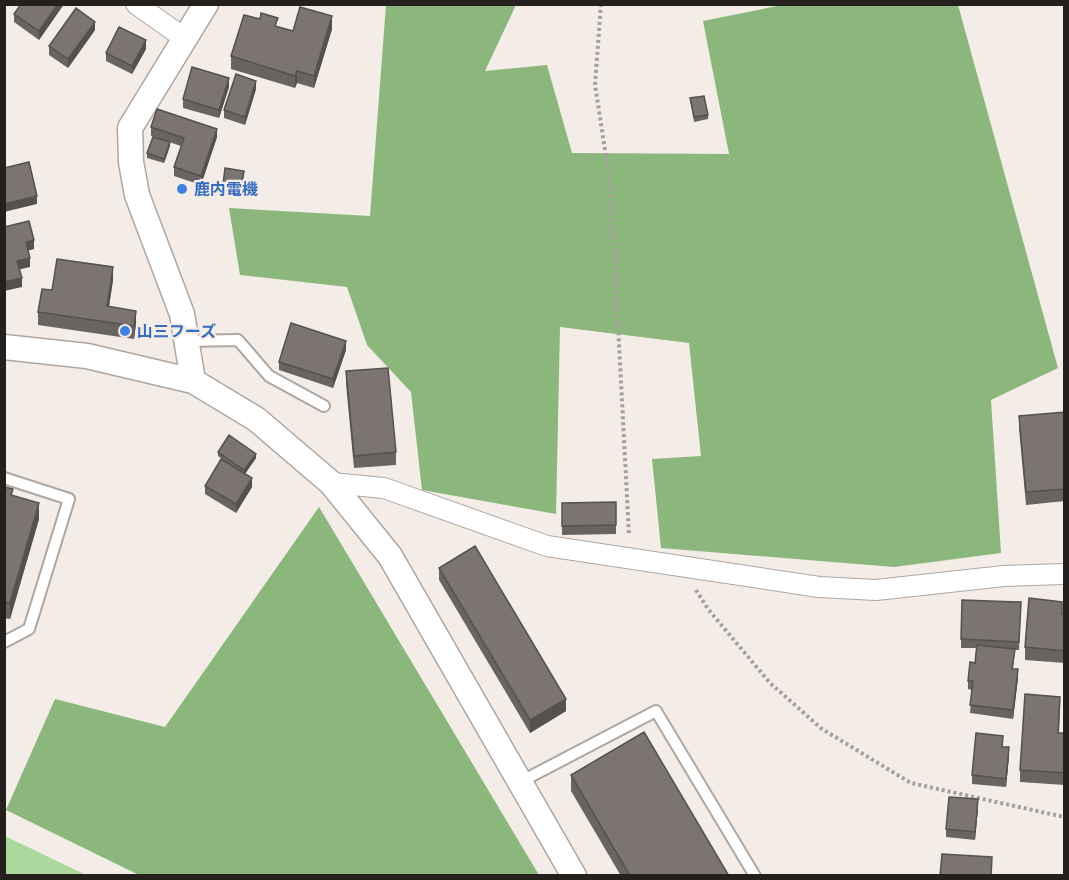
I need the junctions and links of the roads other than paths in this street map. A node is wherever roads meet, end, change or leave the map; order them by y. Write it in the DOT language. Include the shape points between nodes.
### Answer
graph roads {
  1 [pos="136,4"];
  2 [pos="206,4"];
  3 [pos="184,38"];
  4 [pos="187,341"];
  5 [pos="4,347"];
  6 [pos="193,381"];
  7 [pos="324,406"];
  8 [pos="4,478"];
  9 [pos="331,483"];
  10 [pos="1065,574"];
  11 [pos="4,642"];
  12 [pos="520,782"];
  13 [pos="574,876"];
  14 [pos="755,876"];
  1 -- 3 [label="street"];
  2 -- 3 [label="street"];
  3 -- 4 [label="street" via="130,128 137,195 182,314"];
  4 -- 6 [label="street"];
  4 -- 7 [label="lane" via="238,340 269,376"];
  5 -- 6 [label="street" via="87,356"];
  6 -- 9 [label="street" via="256,419"];
  8 -- 11 [label="lane" via="69,499 29,629"];
  9 -- 10 [label="street" via="384,488 547,546 819,586 876,590 1004,576"];
  9 -- 12 [label="street" via="390,556"];
  12 -- 13 [label="street"];
  12 -- 14 [label="lane" via="656,711"];
}
